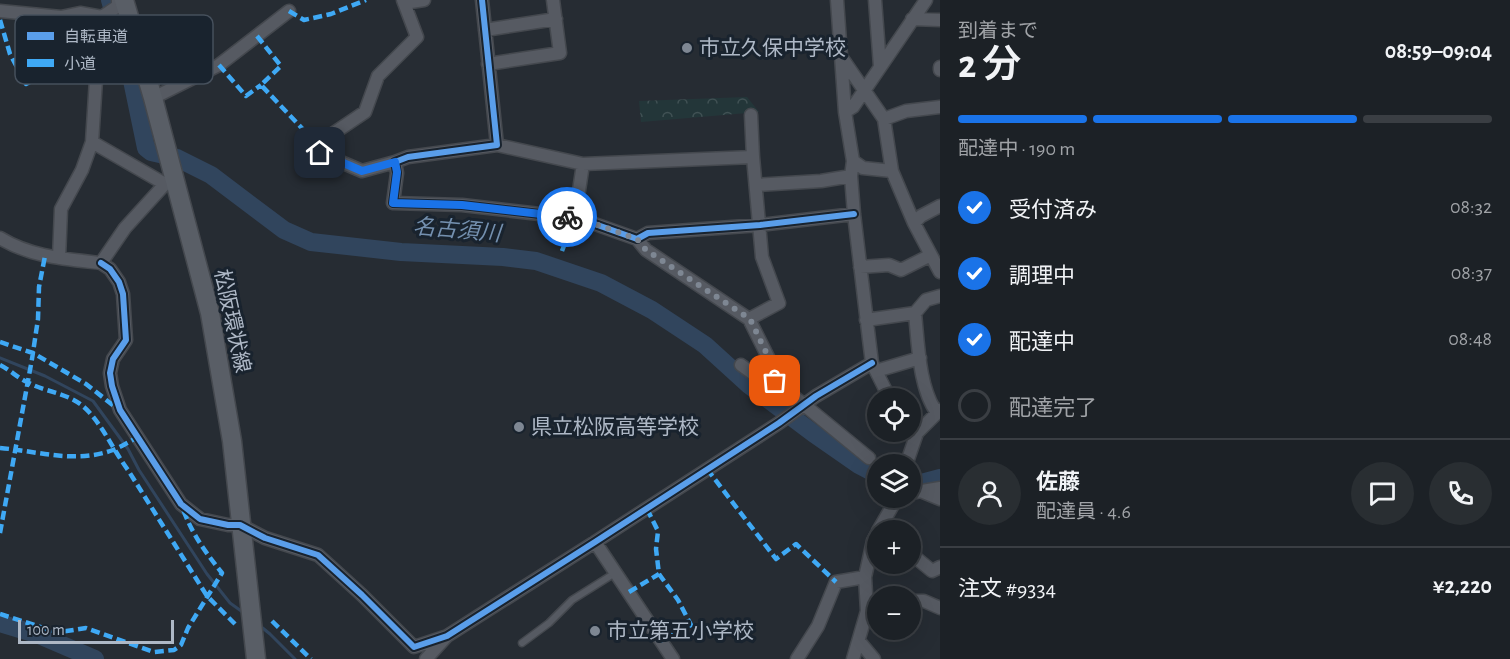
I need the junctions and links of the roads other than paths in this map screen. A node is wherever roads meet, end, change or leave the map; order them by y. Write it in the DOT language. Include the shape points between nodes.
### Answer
graph roads {
  1 [pos="424,0"];
  2 [pos="482,0"];
  3 [pos="553,0"];
  4 [pos="837,0"];
  5 [pos="875,0"];
  6 [pos="926,0"];
  7 [pos="120,2"];
  8 [pos="403,2"];
  9 [pos="0,11"];
  10 [pos="289,11"];
  11 [pos="40,15"];
  12 [pos="70,15"];
  13 [pos="95,15"];
  14 [pos="103,15"];
  15 [pos="556,19"];
  16 [pos="912,19"];
  17 [pos="940,20"];
  18 [pos="485,30"];
  19 [pos="841,57"];
  20 [pos="488,64"];
  21 [pos="880,66"];
  22 [pos="213,68"];
  23 [pos="96,84"];
  24 [pos="148,84"];
  25 [pos="181,84"];
  26 [pos="864,89"];
  27 [pos="153,98"];
  28 [pos="940,107"];
  29 [pos="845,112"];
  30 [pos="751,115"];
  31 [pos="884,119"];
  32 [pos="92,141"];
  33 [pos="497,144"];
  34 [pos="753,157"];
  35 [pos="852,161"];
  36 [pos="395,162"];
  37 [pos="583,164"];
  38 [pos="892,171"];
  39 [pos="851,176"];
  40 [pos="171,180"];
  41 [pos="756,185"];
  42 [pos="940,206"];
  43 [pos="854,214"];
  44 [pos="576,217"];
  45 [pos="914,223"];
  46 [pos="760,225"];
  47 [pos="0,238"];
  48 [pos="637,239"];
  49 [pos="931,255"];
  50 [pos="59,258"];
  51 [pos="101,263"];
  52 [pos="860,267"];
  53 [pos="939,268"];
  54 [pos="940,296"];
  55 [pos="915,313"];
  56 [pos="750,319"];
  57 [pos="866,320"];
  58 [pos="920,358"];
  59 [pos="741,365"];
  60 [pos="874,367"];
  61 [pos="775,381"];
  62 [pos="884,388"];
  63 [pos="804,405"];
  64 [pos="938,412"];
  65 [pos="921,424"];
  66 [pos="867,456"];
  67 [pos="940,488"];
  68 [pos="921,492"];
  69 [pos="921,494"];
  70 [pos="940,499"];
  71 [pos="240,525"];
  72 [pos="595,542"];
  73 [pos="921,562"];
  74 [pos="940,567"];
  75 [pos="867,571"];
  76 [pos="616,573"];
  77 [pos="865,578"];
  78 [pos="921,601"];
  79 [pos="940,608"];
  80 [pos="447,636"];
  81 [pos="859,641"];
  82 [pos="522,643"];
  83 [pos="255,654"];
  84 [pos="426,659"];
  85 [pos="673,659"];
  86 [pos="797,659"];
  87 [pos="853,659"];
  88 [pos="874,659"];
  1 -- 8 [label="street"];
  2 -- 18 [label="street"];
  3 -- 15 [label="street"];
  4 -- 19 [label="street"];
  5 -- 21 [label="street"];
  6 -- 16 [label="street"];
  7 -- 14 [label="street"];
  8 -- 36 [label="street" via="417,38 378,76 365,112 325,139 320,153 362,171"];
  9 -- 11 [label="street"];
  10 -- 22 [label="street"];
  12 -- 13 [label="street"];
  15 -- 18 [label="street"];
  15 -- 20 [label="street" via="560,53"];
  16 -- 17 [label="street"];
  16 -- 21 [label="street"];
  18 -- 20 [label="street"];
  19 -- 26 [label="street"];
  19 -- 29 [label="street"];
  20 -- 33 [label="street"];
  21 -- 26 [label="street"];
  23 -- 32 [label="street"];
  24 -- 27 [label="main road, 松阪環状線"];
  25 -- 27 [label="street"];
  26 -- 29 [label="street"];
  26 -- 31 [label="street"];
  27 -- 40 [label="main road, 松阪環状線"];
  28 -- 31 [label="street" via="906,111"];
  29 -- 35 [label="street"];
  30 -- 34 [label="street"];
  31 -- 38 [label="street"];
  32 -- 40 [label="street"];
  32 -- 50 [label="street" via="61,209"];
  33 -- 36 [label="street"];
  33 -- 37 [label="street"];
  34 -- 37 [label="street"];
  34 -- 41 [label="street"];
  35 -- 38 [label="street" via="863,168"];
  35 -- 39 [label="street"];
  36 -- 44 [label="street" via="393,203 462,205"];
  37 -- 44 [label="street"];
  38 -- 45 [label="street"];
  39 -- 41 [label="street"];
  39 -- 43 [label="street"];
  40 -- 51 [label="street" via="125,228"];
  40 -- 71 [label="main road, 松阪環状線" via="210,313 232,441"];
  41 -- 46 [label="street"];
  42 -- 45 [label="street"];
  43 -- 46 [label="street"];
  43 -- 52 [label="street"];
  44 -- 48 [label="street"];
  45 -- 49 [label="street"];
  46 -- 48 [label="street" via="648,233"];
  46 -- 56 [label="street" via="762,257 779,303"];
  47 -- 50 [label="street" via="15,247"];
  48 -- 56 [label="street" via="646,250"];
  49 -- 52 [label="street" via="901,270 889,265"];
  49 -- 53 [label="street"];
  50 -- 51 [label="street"];
  51 -- 71 [label="street" via="110,268 123,294 126,340 113,359 110,373 120,410 181,504 200,519"];
  52 -- 57 [label="street"];
  54 -- 55 [label="street" via="926,300"];
  55 -- 57 [label="street"];
  55 -- 58 [label="street"];
  56 -- 61 [label="street" via="776,373"];
  57 -- 60 [label="street"];
  58 -- 60 [label="street"];
  58 -- 64 [label="street" via="932,407"];
  59 -- 61 [label="street" via="770,386"];
  60 -- 62 [label="street"];
  60 -- 63 [label="street"];
  61 -- 63 [label="street"];
  63 -- 66 [label="street"];
  63 -- 72 [label="street"];
  64 -- 65 [label="street"];
  67 -- 68 [label="street"];
  69 -- 70 [label="street"];
  71 -- 80 [label="street" via="265,538 318,555 414,647"];
  71 -- 83 [label="main road, 松阪環状線"];
  72 -- 76 [label="street"];
  72 -- 80 [label="street"];
  73 -- 74 [label="street" via="932,571"];
  75 -- 77 [label="street"];
  76 -- 82 [label="lane" via="572,600"];
  76 -- 85 [label="street"];
  77 -- 81 [label="street" via="867,611"];
  77 -- 86 [label="street" via="836,582 818,626"];
  78 -- 79 [label="street"];
  80 -- 84 [label="street"];
  81 -- 87 [label="street"];
  81 -- 88 [label="street"];
}
